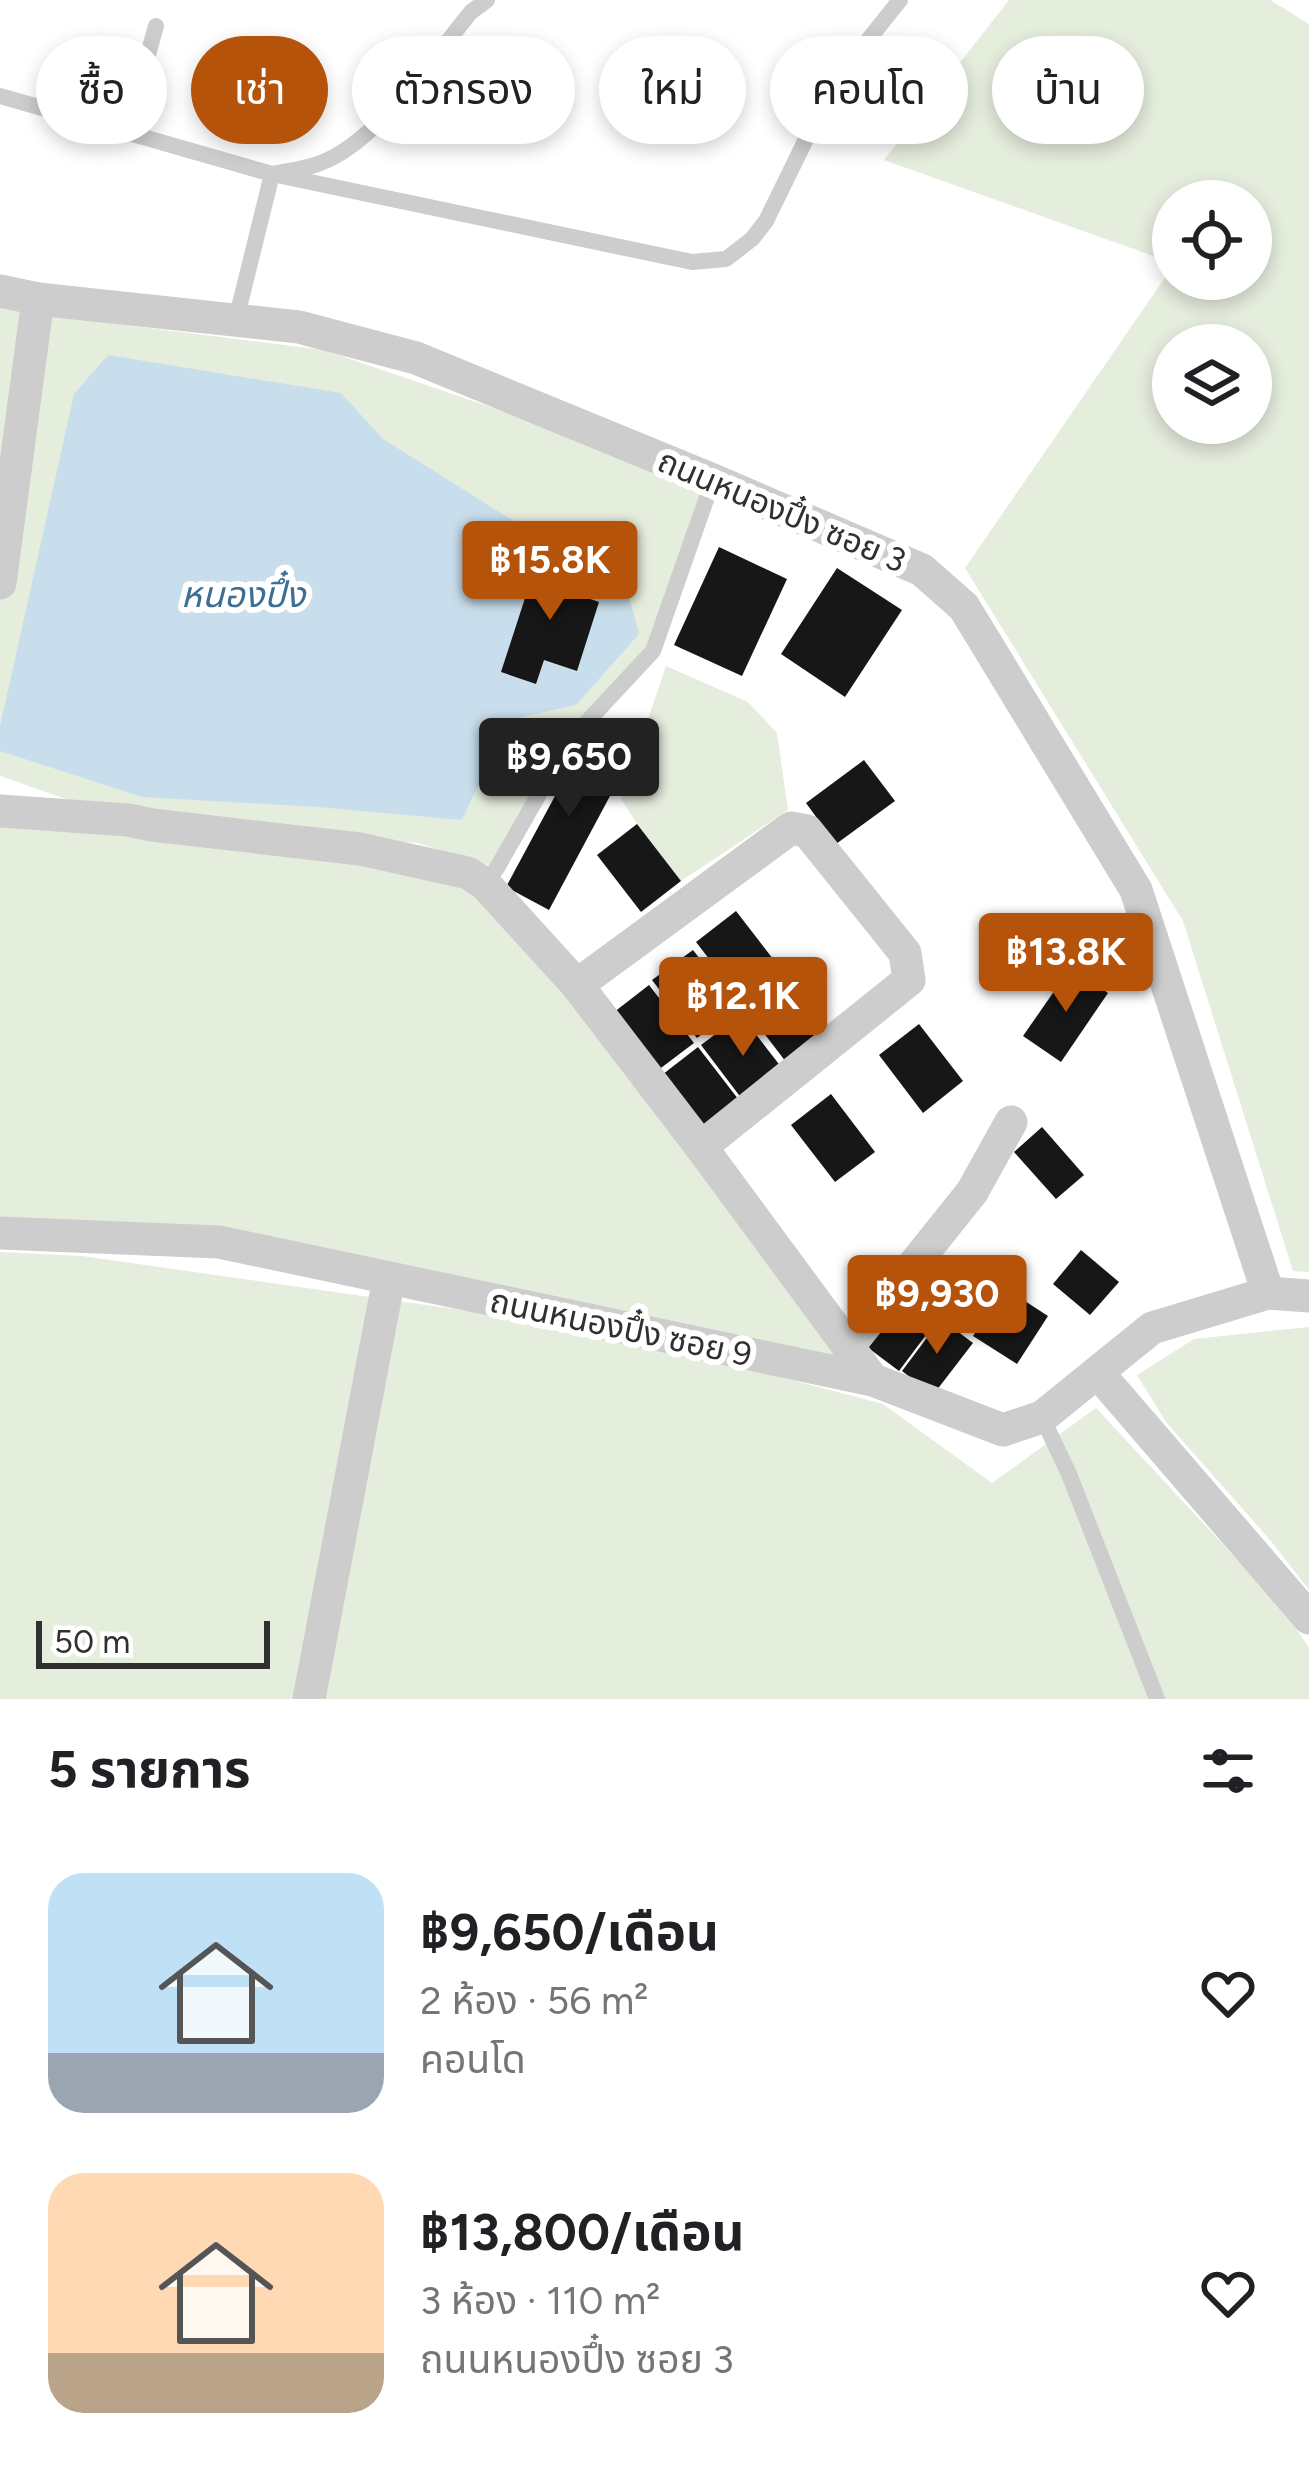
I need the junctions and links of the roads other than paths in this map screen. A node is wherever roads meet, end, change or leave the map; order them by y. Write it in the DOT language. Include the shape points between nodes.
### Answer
graph roads {
  1 [pos="487,0"];
  2 [pos="900,0"];
  3 [pos="156,26"];
  4 [pos="153,36"];
  5 [pos="0,96"];
  6 [pos="36,107"];
  7 [pos="165,144"];
  8 [pos="272,174"];
  9 [pos="0,291"];
  10 [pos="38,299"];
  11 [pos="236,320"];
  12 [pos="713,480"];
  13 [pos="0,583"];
  14 [pos="0,812"];
  15 [pos="485,884"];
  16 [pos="577,986"];
  17 [pos="1012,1122"];
  18 [pos="701,1147"];
  19 [pos="0,1233"];
  20 [pos="389,1278"];
  21 [pos="1268,1292"];
  22 [pos="1309,1295"];
  23 [pos="848,1347"];
  24 [pos="1098,1372"];
  25 [pos="873,1380"];
  26 [pos="1042,1417"];
  27 [pos="1309,1618"];
  28 [pos="309,1699"];
  29 [pos="1157,1699"];
  1 -- 8 [label="lane" via="343,152"];
  2 -- 8 [label="lane" via="833,84 766,221 726,259 692,262"];
  3 -- 4 [label="lane"];
  5 -- 6 [label="lane"];
  7 -- 8 [label="lane"];
  8 -- 11 [label="lane"];
  9 -- 10 [label="street, ถนนหนองปึ๋ง ซอย 3"];
  10 -- 11 [label="street, ถนนหนองปึ๋ง ซอย 3"];
  10 -- 13 [label="street"];
  11 -- 12 [label="street, ถนนหนองปึ๋ง ซอย 3" via="299,327 416,358"];
  12 -- 15 [label="lane" via="653,651 570,740"];
  12 -- 21 [label="street, ถนนหนองปึ๋ง ซอย 3" via="922,570 964,607 1136,890"];
  14 -- 15 [label="street" via="360,849"];
  15 -- 16 [label="street"];
  16 -- 18 [label="street"];
  16 -- 18 [label="street" via="791,828 807,831 905,953 909,980"];
  17 -- 23 [label="street" via="972,1192"];
  18 -- 23 [label="street"];
  19 -- 20 [label="street, ถนนหนองปึ๋ง ซอย 9" via="220,1242"];
  20 -- 25 [label="street, ถนนหนองปึ๋ง ซอย 9"];
  20 -- 28 [label="street"];
  21 -- 22 [label="street"];
  21 -- 24 [label="street" via="1152,1328"];
  23 -- 25 [label="street"];
  24 -- 26 [label="street"];
  24 -- 27 [label="street"];
  25 -- 26 [label="street, ถนนหนองปึ๋ง ซอย 9" via="1003,1430"];
  26 -- 29 [label="lane"];
}
